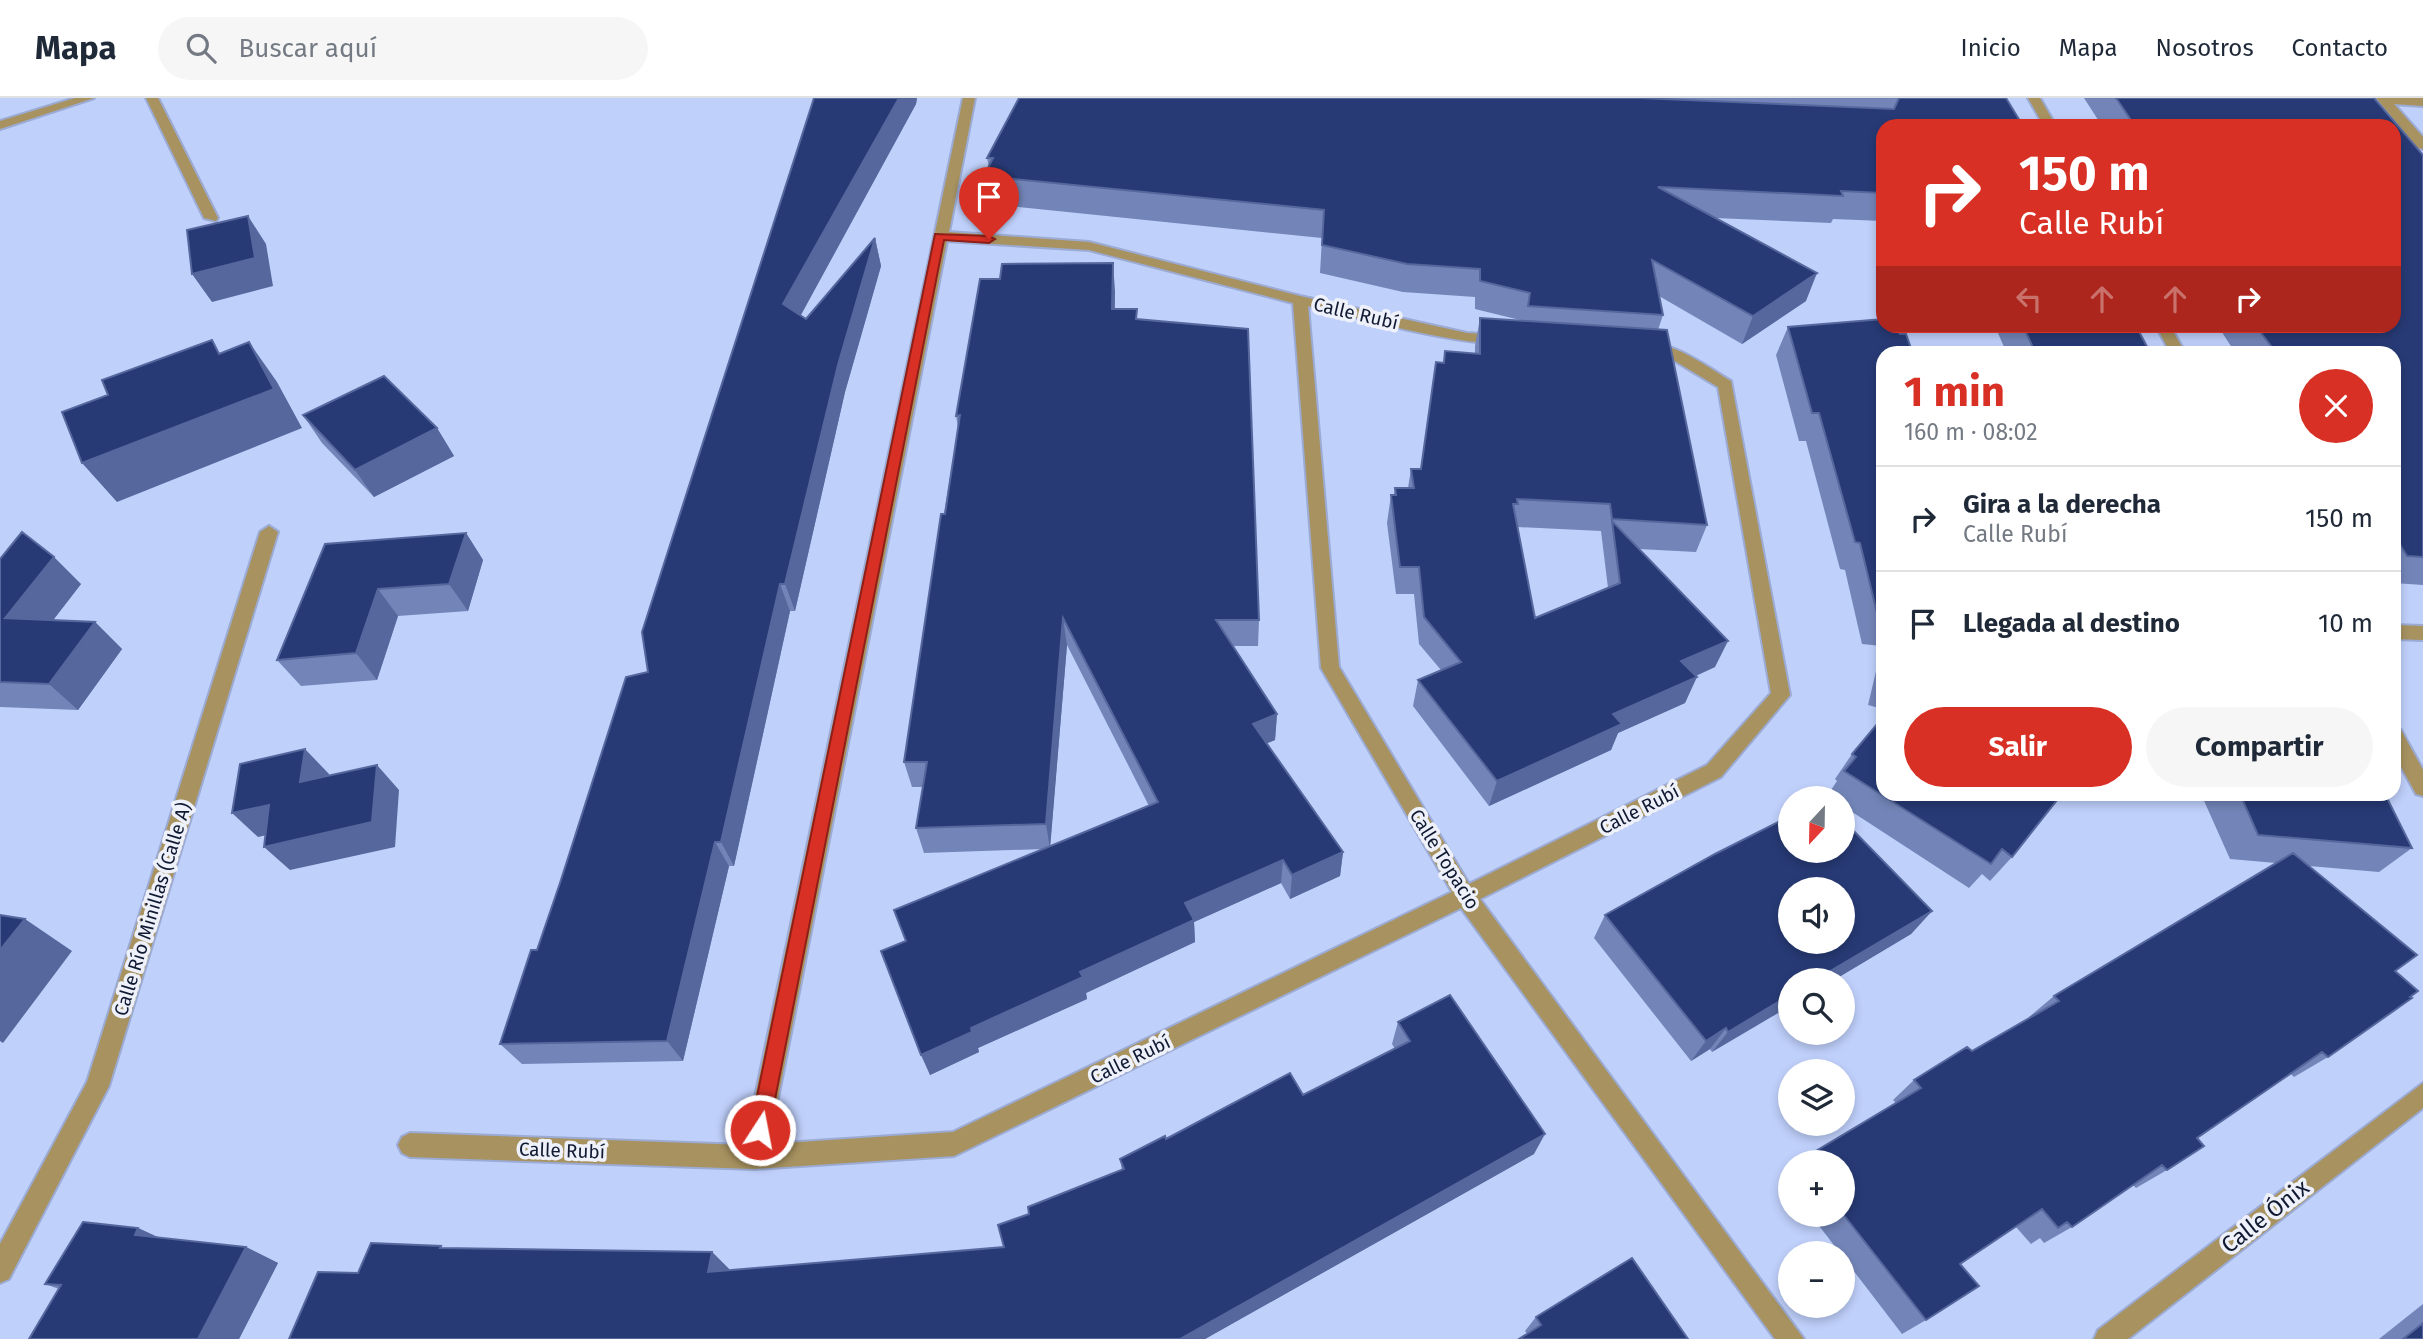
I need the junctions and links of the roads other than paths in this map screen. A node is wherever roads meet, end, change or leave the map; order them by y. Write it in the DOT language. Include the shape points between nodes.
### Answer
graph roads {
  1 [pos="89,98"];
  2 [pos="152,98"];
  3 [pos="969,98"];
  4 [pos="2034,98"];
  5 [pos="2383,99"];
  6 [pos="2423,102"];
  7 [pos="2046,119"];
  8 [pos="2400,119"];
  9 [pos="2401,120"];
  10 [pos="0,125"];
  11 [pos="2423,145"];
  12 [pos="211,218"];
  13 [pos="939,236"];
  14 [pos="1300,300"];
  15 [pos="1521,341"];
  16 [pos="1629,348"];
  17 [pos="269,532"];
  18 [pos="2401,632"];
  19 [pos="2423,633"];
  20 [pos="2401,749"];
  21 [pos="2423,788"];
  22 [pos="1465,897"];
  23 [pos="2423,1094"];
  24 [pos="410,1144"];
  25 [pos="754,1157"];
  26 [pos="0,1270"];
  27 [pos="1791,1339"];
  28 [pos="2107,1339"];
  1 -- 10 [label="street"];
  2 -- 12 [label="street"];
  3 -- 13 [label="street"];
  4 -- 7 [label="street"];
  5 -- 6 [label="street"];
  5 -- 8 [label="street"];
  9 -- 11 [label="street"];
  13 -- 14 [label="street, Calle Rubí" via="1089,246"];
  13 -- 25 [label="street"];
  14 -- 15 [label="street, Calle Rubí" via="1467,338"];
  14 -- 22 [label="street, Calle Topacio" via="1330,668"];
  16 -- 22 [label="street, Calle Rubí" via="1669,351 1726,385 1780,695 1714,771"];
  17 -- 26 [label="street, Calle Río Minillas (Calle A)" via="97,1086"];
  18 -- 19 [label="street"];
  20 -- 21 [label="street"];
  22 -- 25 [label="street, Calle Rubí" via="954,1144"];
  22 -- 27 [label="street, Calle Topacio"];
  23 -- 28 [label="street, Calle Ónix"];
  24 -- 25 [label="street, Calle Rubí"];
}
